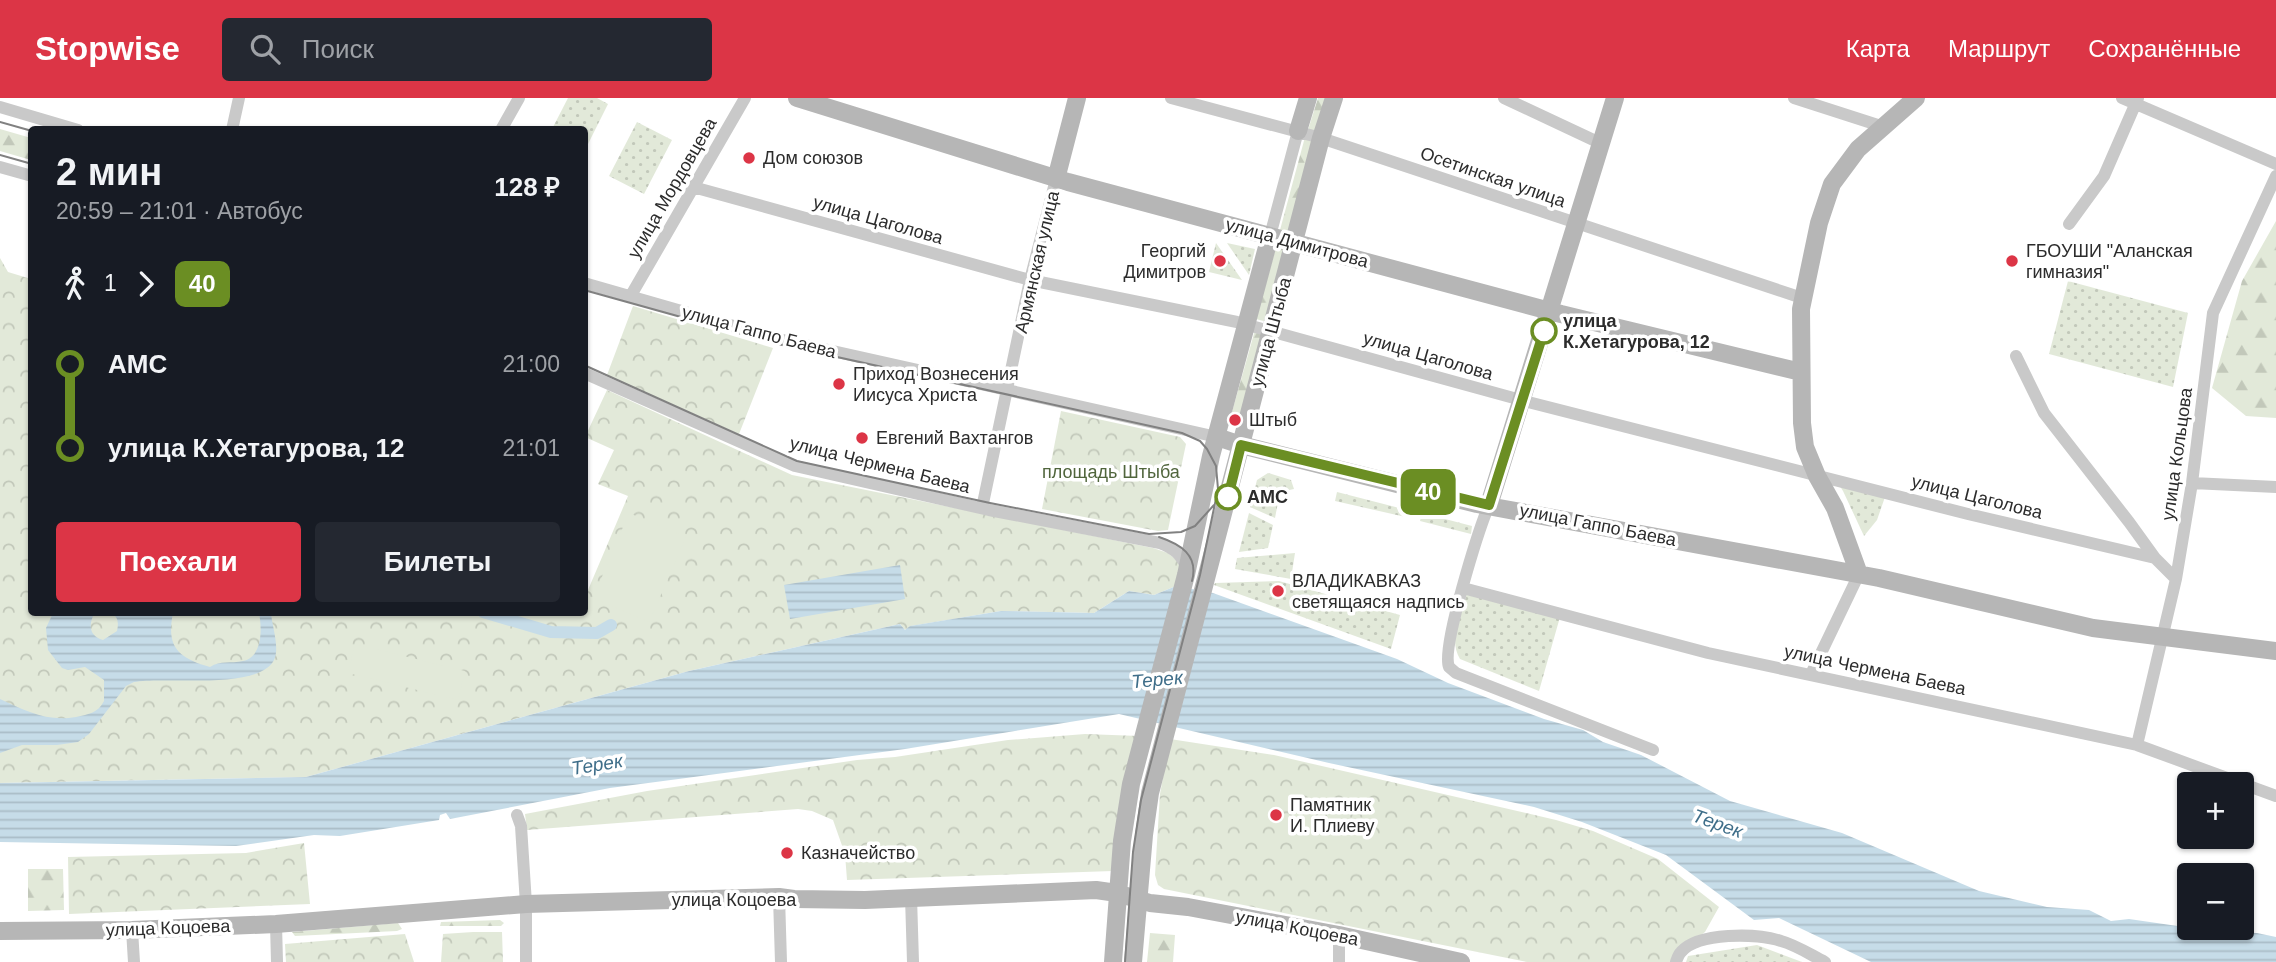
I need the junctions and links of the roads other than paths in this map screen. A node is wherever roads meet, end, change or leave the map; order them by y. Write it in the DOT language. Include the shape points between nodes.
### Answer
graph roads {
  1 [pos="239,98"];
  2 [pos="519,98"];
  3 [pos="745,98"];
  4 [pos="797,98"];
  5 [pos="1077,98"];
  6 [pos="1171,98"];
  7 [pos="1308,98"];
  8 [pos="1334,98"];
  9 [pos="1504,98"];
  10 [pos="1615,98"];
  11 [pos="1794,98"];
  12 [pos="1916,98"];
  13 [pos="2122,98"];
  14 [pos="2137,101"];
  15 [pos="0,107"];
  16 [pos="64,126"];
  17 [pos="233,126"];
  18 [pos="503,126"];
  19 [pos="1884,127"];
  20 [pos="1298,131"];
  21 [pos="1321,138"];
  22 [pos="1602,144"];
  23 [pos="2276,164"];
  24 [pos="0,167"];
  25 [pos="28,175"];
  26 [pos="2276,176"];
  27 [pos="1056,179"];
  28 [pos="694,187"];
  29 [pos="1576,224"];
  30 [pos="2069,224"];
  31 [pos="1270,236"];
  32 [pos="1294,243"];
  33 [pos="1030,280"];
  34 [pos="588,284"];
  35 [pos="631,297"];
  36 [pos="1802,298"];
  37 [pos="1550,310"];
  38 [pos="1247,324"];
  39 [pos="1271,330"];
  40 [pos="2016,356"];
  41 [pos="1801,372"];
  42 [pos="588,375"];
  43 [pos="1008,390"];
  44 [pos="1522,400"];
  45 [pos="1217,437"];
  46 [pos="1241,445"];
  47 [pos="1817,476"];
  48 [pos="2192,483"];
  49 [pos="2276,486"];
  50 [pos="1489,505"];
  51 [pos="982,508"];
  52 [pos="2155,558"];
  53 [pos="1187,572"];
  54 [pos="1858,574"];
  55 [pos="2176,579"];
  56 [pos="1463,588"];
  57 [pos="2161,638"];
  58 [pos="2276,651"];
  59 [pos="1811,674"];
  60 [pos="2137,745"];
  61 [pos="1653,750"];
  62 [pos="2276,796"];
  63 [pos="517,815"];
  64 [pos="1117,893"];
  65 [pos="779,897"];
  66 [pos="911,897"];
  67 [pos="1139,899"];
  68 [pos="526,904"];
  69 [pos="276,924"];
  70 [pos="132,930"];
  71 [pos="0,931"];
  72 [pos="1339,935"];
  73 [pos="134,962"];
  74 [pos="277,962"];
  75 [pos="526,962"];
  76 [pos="781,962"];
  77 [pos="913,962"];
  78 [pos="1113,962"];
  79 [pos="1133,962"];
  80 [pos="1339,962"];
  81 [pos="1461,962"];
  82 [pos="1676,962"];
  83 [pos="1825,962"];
  1 -- 17 [label="street"];
  2 -- 18 [label="street"];
  3 -- 28 [label="street, улица Мордовцева"];
  4 -- 27 [label="main road, улица Димитрова"];
  5 -- 27 [label="main road, Армянская улица"];
  6 -- 20 [label="street, Осетинская улица"];
  7 -- 20 [label="main road, улица Штыба"];
  8 -- 21 [label="main road, улица Штыба"];
  9 -- 22 [label="street"];
  10 -- 22 [label="main road"];
  11 -- 19 [label="street"];
  12 -- 19 [label="main road"];
  13 -- 14 [label="street"];
  14 -- 23 [label="street"];
  14 -- 30 [label="street" via="2104,176"];
  15 -- 16 [label="street"];
  19 -- 36 [label="main road" via="1858,149 1832,184"];
  20 -- 21 [label="street, Осетинская улица"];
  20 -- 31 [label="street, улица Штыба"];
  21 -- 29 [label="street, Осетинская улица"];
  21 -- 32 [label="main road, улица Штыба"];
  22 -- 29 [label="main road"];
  24 -- 25 [label="street"];
  26 -- 48 [label="street, улица Кольцова" via="2213,313"];
  27 -- 31 [label="main road, улица Димитрова"];
  27 -- 33 [label="street, Армянская улица"];
  28 -- 33 [label="street, улица Цаголова"];
  28 -- 35 [label="street, улица Мордовцева"];
  29 -- 36 [label="street, Осетинская улица"];
  29 -- 37 [label="main road"];
  31 -- 32 [label="main road, улица Димитрова"];
  31 -- 38 [label="main road, улица Штыба"];
  32 -- 37 [label="main road, улица Димитрова"];
  32 -- 39 [label="main road, улица Штыба"];
  33 -- 38 [label="street, улица Цаголова"];
  33 -- 43 [label="street, Армянская улица"];
  34 -- 35 [label="street, улица Гаппо Баева"];
  35 -- 43 [label="street, улица Гаппо Баева" via="779,339"];
  36 -- 41 [label="main road"];
  37 -- 41 [label="main road, улица Димитрова"];
  37 -- 44 [label="main road"];
  38 -- 39 [label="street, улица Цаголова"];
  38 -- 45 [label="main road, улица Штыба"];
  39 -- 44 [label="street, улица Цаголова"];
  39 -- 46 [label="main road, улица Штыба"];
  40 -- 52 [label="street" via="2044,413"];
  41 -- 47 [label="main road" via="1805,447"];
  42 -- 51 [label="street, улица Чермена Баева" via="795,466"];
  43 -- 45 [label="street, улица Гаппо Баева"];
  43 -- 51 [label="street, Армянская улица"];
  44 -- 47 [label="street, улица Цаголова"];
  44 -- 50 [label="main road"];
  45 -- 46 [label="main road, улица Гаппо Баева"];
  45 -- 53 [label="main road, улица Штыба"];
  46 -- 50 [label="main road, улица Гаппо Баева"];
  46 -- 67 [label="main road, улица Штыба" via="1150,793"];
  47 -- 52 [label="street, улица Цаголова"];
  47 -- 54 [label="main road" via="1835,508"];
  48 -- 49 [label="street"];
  48 -- 55 [label="street, улица Кольцова"];
  50 -- 54 [label="main road, улица Гаппо Баева"];
  50 -- 56 [label="street"];
  51 -- 53 [label="street, улица Чермена Баева" via="1165,545 1183,559"];
  52 -- 55 [label="street"];
  53 -- 64 [label="main road, улица Штыба" via="1126,814"];
  54 -- 57 [label="main road, улица Гаппо Баева" via="2093,628"];
  54 -- 59 [label="street"];
  55 -- 57 [label="street, улица Кольцова"];
  56 -- 59 [label="street, улица Чермена Баева" via="1707,653"];
  56 -- 61 [label="street" via="1447,652 1449,667 1456,673"];
  57 -- 58 [label="main road, улица Гаппо Баева"];
  57 -- 60 [label="street, улица Кольцова"];
  59 -- 60 [label="street, улица Чермена Баева"];
  60 -- 62 [label="street, улица Чермена Баева"];
  63 -- 68 [label="street"];
  64 -- 66 [label="main road, улица Коцоева"];
  64 -- 67 [label="main road, улица Коцоева"];
  64 -- 78 [label="main road, улица Штыба"];
  65 -- 66 [label="main road, улица Коцоева"];
  65 -- 68 [label="main road, улица Коцоева"];
  65 -- 76 [label="street"];
  66 -- 77 [label="street"];
  67 -- 72 [label="main road, улица Коцоева"];
  67 -- 79 [label="main road, улица Штыба"];
  68 -- 69 [label="main road, улица Коцоева"];
  68 -- 75 [label="street"];
  69 -- 70 [label="main road, улица Коцоева"];
  69 -- 74 [label="street"];
  70 -- 71 [label="main road, улица Коцоева"];
  70 -- 73 [label="street"];
  72 -- 80 [label="street"];
  72 -- 81 [label="main road, улица Коцоева"];
  82 -- 83 [label="street" via="1680,952 1696,942 1758,936 1782,941"];
}
